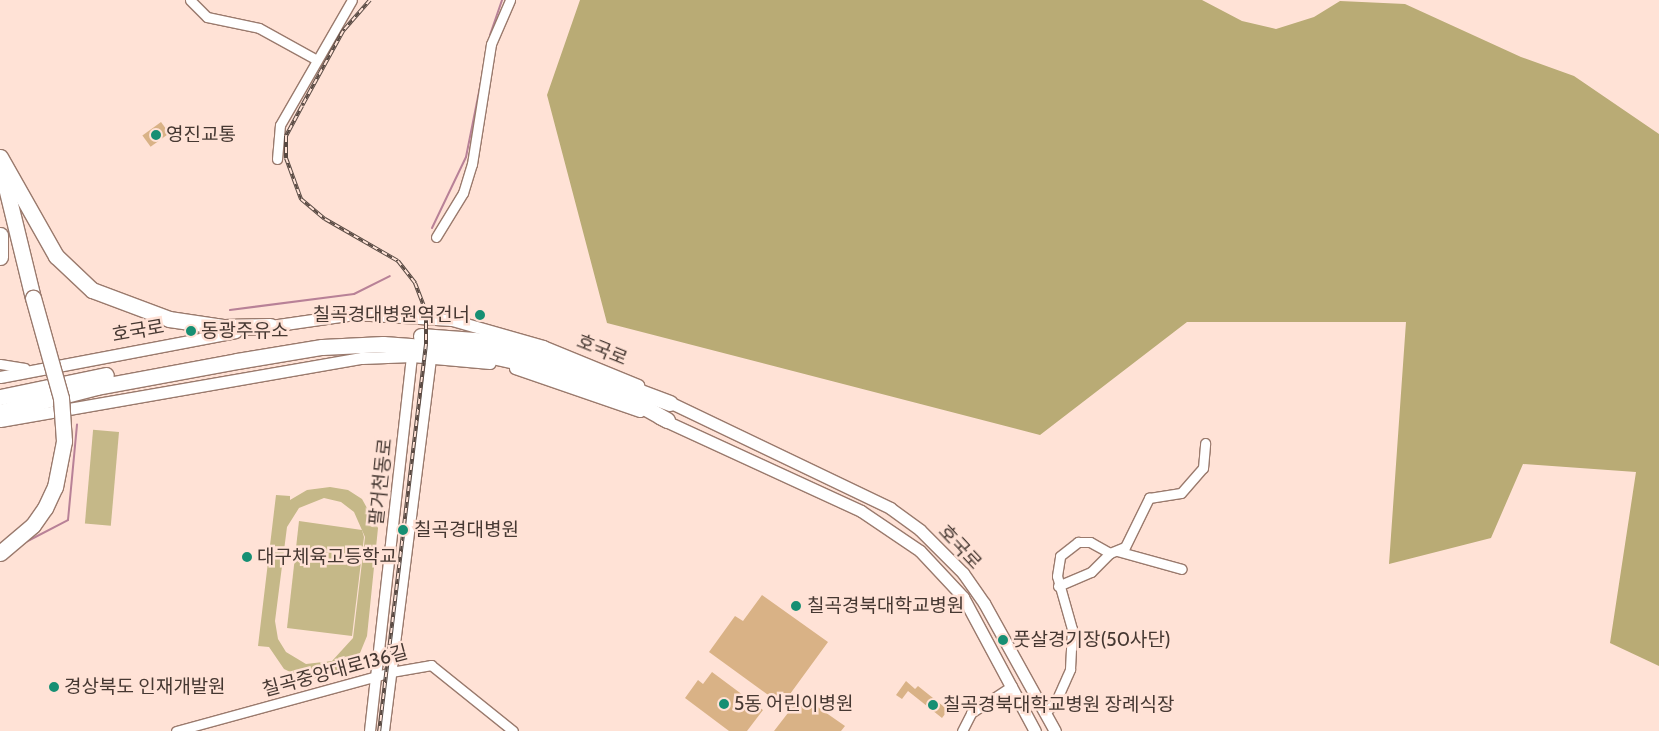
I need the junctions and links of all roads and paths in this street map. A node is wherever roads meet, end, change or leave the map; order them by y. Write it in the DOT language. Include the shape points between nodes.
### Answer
graph roads {
  1 [pos="190,0"];
  2 [pos="352,0"];
  3 [pos="510,0"];
  4 [pos="316,60"];
  5 [pos="0,157"];
  6 [pos="277,159"];
  7 [pos="0,164"];
  8 [pos="0,198"];
  9 [pos="0,235"];
  10 [pos="436,237"];
  11 [pos="0,257"];
  12 [pos="31,299"];
  13 [pos="270,326"];
  14 [pos="412,356"];
  15 [pos="431,357"];
  16 [pos="0,364"];
  17 [pos="40,367"];
  18 [pos="0,377"];
  19 [pos="44,393"];
  20 [pos="0,397"];
  21 [pos="670,403"];
  22 [pos="0,412"];
  23 [pos="666,420"];
  24 [pos="0,421"];
  25 [pos="1205,443"];
  26 [pos="0,542"];
  27 [pos="1113,552"];
  28 [pos="0,553"];
  29 [pos="1182,569"];
  30 [pos="1058,586"];
  31 [pos="391,672"];
  32 [pos="376,677"];
  33 [pos="1012,686"];
  34 [pos="1045,713"];
  35 [pos="176,731"];
  36 [pos="370,731"];
  37 [pos="384,731"];
  38 [pos="513,731"];
  39 [pos="962,731"];
  40 [pos="1035,731"];
  41 [pos="1055,731"];
  1 -- 4 [label="street" via="207,17 259,28"];
  2 -- 4 [label="street"];
  3 -- 10 [label="street" via="491,44 472,164 463,193"];
  4 -- 6 [label="street" via="280,124"];
  5 -- 13 [label="highway" via="56,256 92,290 169,319 224,327"];
  7 -- 12 [label="highway"];
  8 -- 12 [label="highway"];
  9 -- 11 [label="highway"];
  12 -- 26 [label="highway" via="57,400 59,439 53,472 41,498 26,520"];
  12 -- 28 [label="highway, bridge" via="61,398 64,441 55,487 45,508 33,525"];
  13 -- 17 [label="main road, 호국로"];
  13 -- 21 [label="main road, 호국로" via="354,314 452,320 543,346 604,368"];
  14 -- 15 [label="main road, 호국로"];
  14 -- 24 [label="main road, 호국로" via="336,362"];
  14 -- 32 [label="street, 팔거천동로"];
  15 -- 23 [label="main road, 호국로" via="477,360 514,368"];
  15 -- 31 [label="street, 팔거천동로"];
  16 -- 17 [label="street" via="18,369"];
  17 -- 18 [label="main road, 호국로"];
  19 -- 20 [label="highway"];
  19 -- 21 [label="highway" via="298,342 410,335 488,341 534,352"];
  19 -- 22 [label="highway"];
  19 -- 23 [label="highway" via="291,352 383,344 465,350 538,366 626,397"];
  21 -- 34 [label="main road, 호국로" via="882,505 920,530 963,573 984,603"];
  23 -- 33 [label="main road, 호국로" via="890,527 944,574 963,597"];
  25 -- 27 [label="street" via="1203,468 1198,476 1181,493 1145,501 1125,547"];
  27 -- 29 [label="street"];
  27 -- 30 [label="street" via="1091,572"];
  27 -- 30 [label="street" via="1090,542 1067,547 1060,556"];
  30 -- 34 [label="street" via="1072,629 1070,669 1056,701"];
  31 -- 32 [label="street, 칠곡중앙대로136길"];
  31 -- 37 [label="street, 팔거천동로"];
  31 -- 38 [label="street, 칠곡중앙대로136길" via="431,665"];
  32 -- 35 [label="street, 칠곡중앙대로136길"];
  32 -- 36 [label="street, 팔거천동로"];
  33 -- 39 [label="street" via="971,713"];
  33 -- 40 [label="main road, 호국로"];
  34 -- 41 [label="main road, 호국로"];
}
